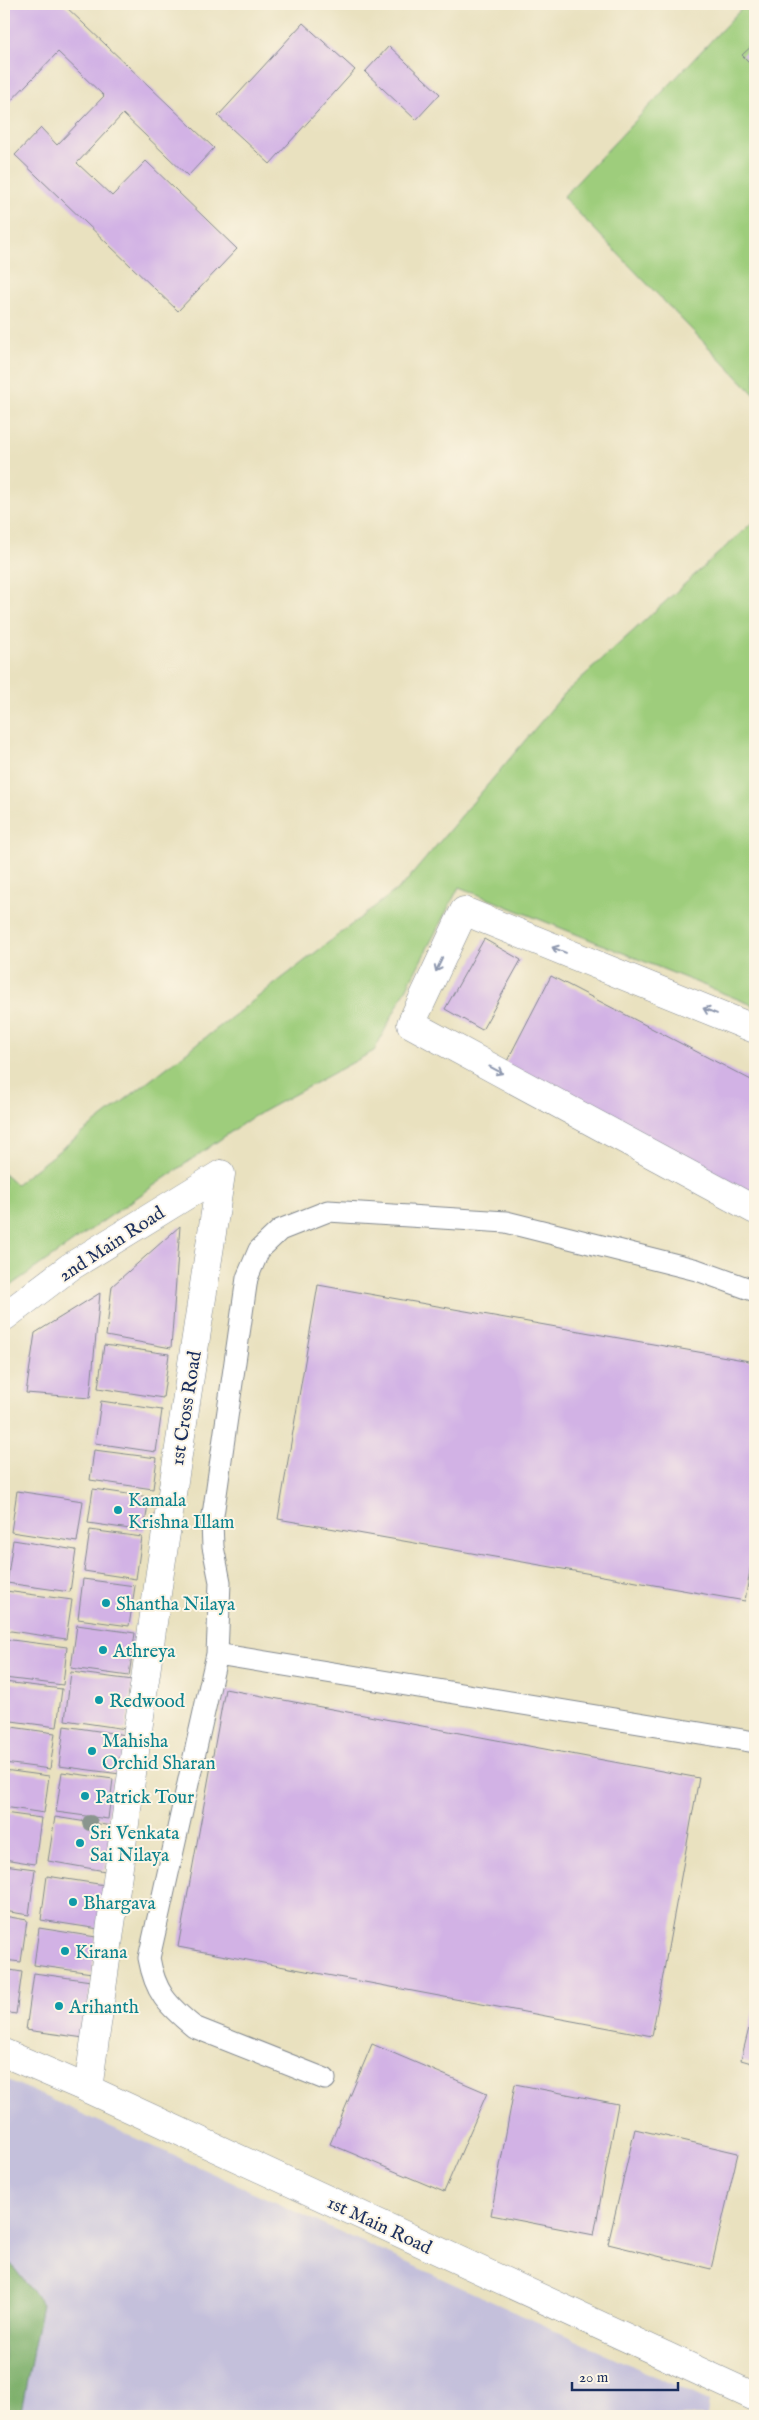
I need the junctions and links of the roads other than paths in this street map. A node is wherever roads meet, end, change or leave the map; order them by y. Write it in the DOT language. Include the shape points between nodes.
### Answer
graph roads {
  1 [pos="755,1030"];
  2 [pos="221,1174"];
  3 [pos="755,1210"];
  4 [pos="755,1291"];
  5 [pos="4,1316"];
  6 [pos="4,1321"];
  7 [pos="217,1654"];
  8 [pos="755,1742"];
  9 [pos="4,2053"];
  10 [pos="325,2079"];
  11 [pos="88,2089"];
  12 [pos="755,2397"];
  1 -- 3 [label="street, one-way" via="464,911 411,1024"];
  2 -- 5 [label="street, 2nd Main Road" via="70,1267"];
  2 -- 11 [label="street, 1st Cross Road" via="160,1572"];
  4 -- 7 [label="lane" via="697,1270 506,1222 328,1211 280,1230 259,1250 247,1278 212,1522 220,1582"];
  5 -- 6 [label="street"];
  7 -- 8 [label="lane"];
  7 -- 10 [label="lane" via="150,1958 153,1981 176,2012 194,2027"];
  9 -- 11 [label="street, 1st Main Road"];
  11 -- 12 [label="street, 1st Main Road"];
}
